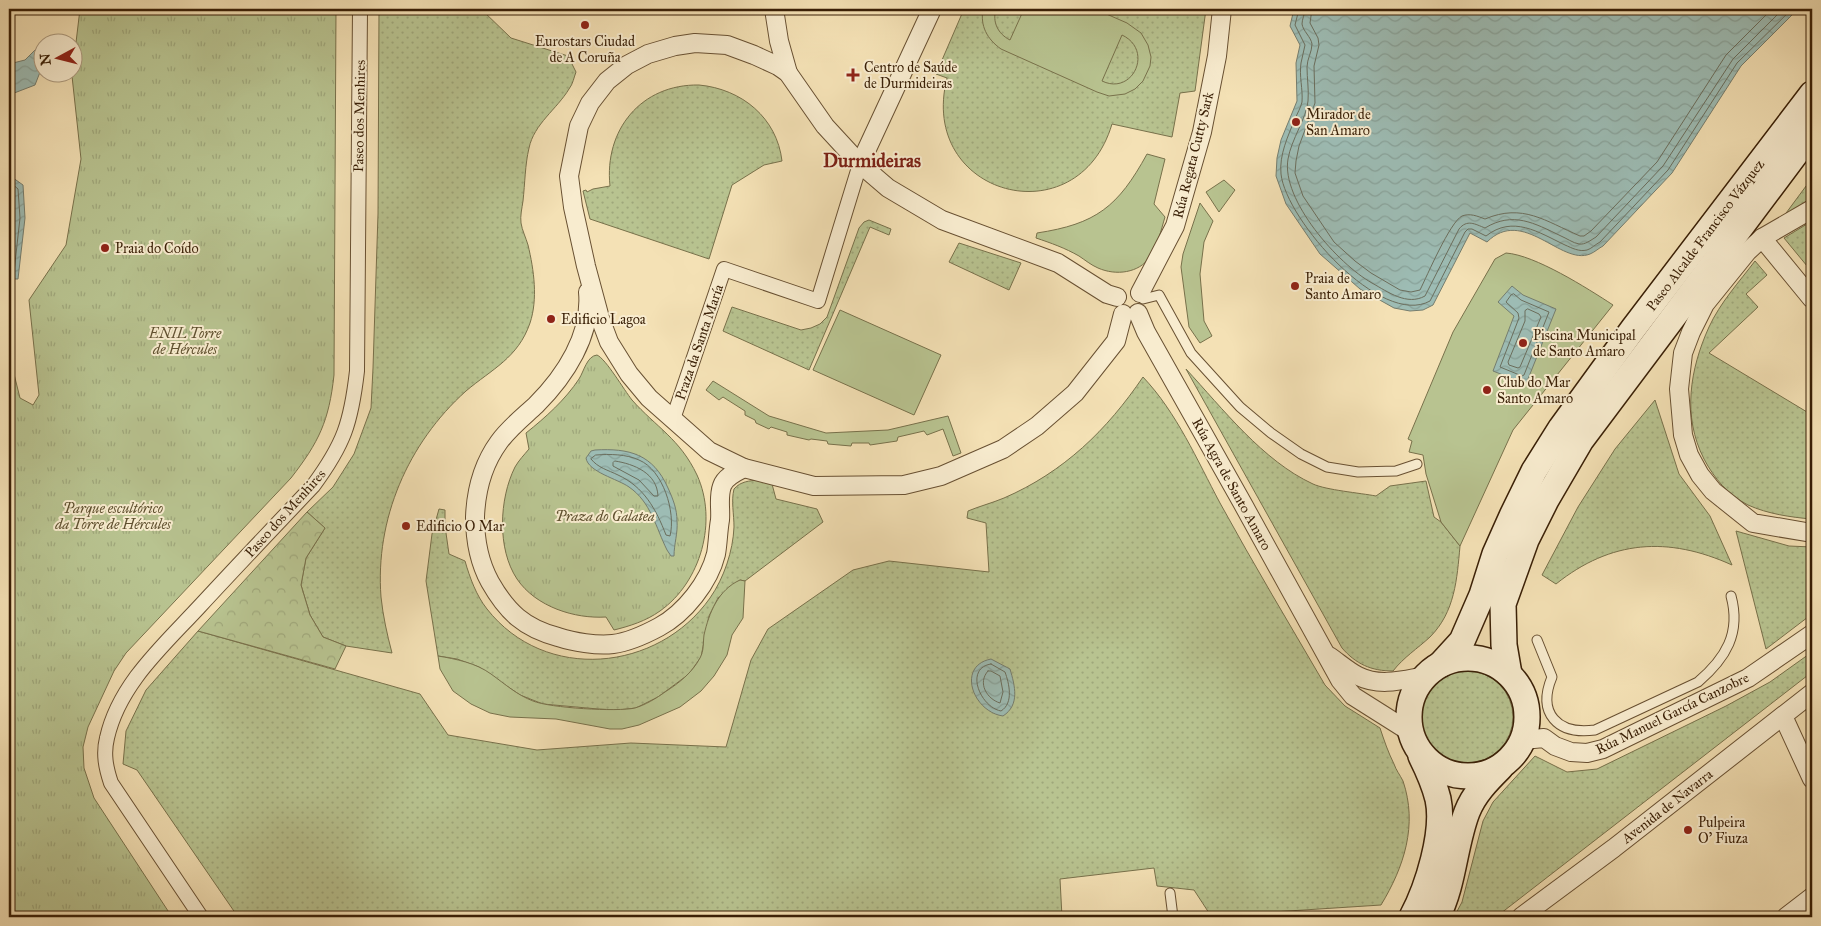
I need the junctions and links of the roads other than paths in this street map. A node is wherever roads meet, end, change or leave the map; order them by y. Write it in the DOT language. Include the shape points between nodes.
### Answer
graph roads {
  1 [pos="360,9"];
  2 [pos="774,9"];
  3 [pos="932,9"];
  4 [pos="1222,9"];
  5 [pos="788,73"];
  6 [pos="1812,94"];
  7 [pos="1812,132"];
  8 [pos="860,164"];
  9 [pos="1812,209"];
  10 [pos="1762,238"];
  11 [pos="586,266"];
  12 [pos="1812,299"];
  13 [pos="1132,303"];
  14 [pos="673,419"];
  15 [pos="1417,464"];
  16 [pos="744,468"];
  17 [pos="1812,532"];
  18 [pos="1731,596"];
  19 [pos="1812,634"];
  20 [pos="1537,640"];
  21 [pos="1327,654"];
  22 [pos="1433,670"];
  23 [pos="1509,674"];
  24 [pos="1812,693"];
  25 [pos="1649,706"];
  26 [pos="1783,716"];
  27 [pos="1657,722"];
  28 [pos="1523,740"];
  29 [pos="1415,742"];
  30 [pos="1502,767"];
  31 [pos="1812,779"];
  32 [pos="1170,893"];
  33 [pos="1812,897"];
  34 [pos="1524,916"];
  35 [pos="201,917"];
  36 [pos="1173,917"];
  37 [pos="1412,917"];
  38 [pos="1437,917"];
  39 [pos="1786,917"];
  1 -- 35 [label="street, Paseo dos Menhires" via="357,371 346,431 336,454 312,486 143,667 120,704 107,737 106,768 111,783"];
  2 -- 5 [label="street"];
  3 -- 8 [label="street"];
  4 -- 13 [label="street, Rúa Regata Cutty Sark" via="1217,56 1202,132 1175,226"];
  5 -- 8 [label="street" via="825,126"];
  5 -- 11 [label="street" via="727,45 695,43 648,54 607,81 590,103 579,126 569,176"];
  6 -- 22 [label="main road, Paseo Alcalde Francisco Vázquez" via="1561,428 1534,471 1512,516 1462,641"];
  7 -- 23 [label="main road, Paseo Alcalde Francisco Vázquez" via="1581,440 1546,500 1526,540 1504,604 1504,645"];
  8 -- 13 [label="street" via="888,188 942,220 1058,263 1106,294"];
  8 -- 14 [label="street, Praza da Santa María" via="818,301 724,268"];
  9 -- 10 [label="street"];
  10 -- 12 [label="street"];
  10 -- 17 [label="street" via="1705,304 1691,332 1680,382 1683,435 1700,475 1753,523"];
  11 -- 14 [label="street, Rúa Regata Cutty Sark" via="609,342 629,374"];
  11 -- 16 [label="street" via="588,299 584,330 575,352 551,390 499,442 478,487 475,528 478,552 498,597 524,624 573,642 613,644 661,626 695,595 707,574 716,555 722,485"];
  13 -- 15 [label="lane" via="1159,295 1191,353 1240,407 1301,454 1327,467 1358,472 1396,471"];
  13 -- 16 [label="street, Rúa Regata Cutty Sark" via="1116,341 1076,393 1038,426 1003,449 941,476 904,485 814,486"];
  13 -- 21 [label="street, Rúa Agra de Santo Amaro"];
  14 -- 16 [label="street, Rúa Regata Cutty Sark" via="709,451"];
  18 -- 25 [label="lane" via="1735,610 1734,625 1724,656 1698,682"];
  19 -- 27 [label="street, Rúa Manuel García Canzobre" via="1748,678"];
  20 -- 25 [label="lane" via="1552,676 1546,701 1551,716 1559,725 1581,732 1595,730"];
  21 -- 22 [label="street, Rúa Agra de Santo Amaro" via="1357,676 1374,682 1400,681"];
  21 -- 29 [label="street, Rúa Agra de Santo Amaro" via="1352,696"];
  22 -- 23 [label="main road" via="1458,658 1476,658"];
  22 -- 29 [label="main road" via="1412,699 1409,712"];
  23 -- 28 [label="main road" via="1520,688 1526,705"];
  24 -- 26 [label="street, Avenida de Navarra"];
  25 -- 27 [label="lane"];
  26 -- 31 [label="street"];
  26 -- 34 [label="street, Avenida de Navarra"];
  27 -- 28 [label="street, Rúa Manuel García Canzobre" via="1603,749 1587,753 1571,752 1544,738"];
  28 -- 30 [label="main road"];
  29 -- 30 [label="main road" via="1432,765 1448,774 1466,777 1485,775"];
  29 -- 37 [label="main road" via="1432,777 1438,801 1438,835 1432,866"];
  30 -- 38 [label="main road" via="1484,784 1468,810 1453,872"];
  32 -- 36 [label="lane"];
  33 -- 39 [label="street"];
}
